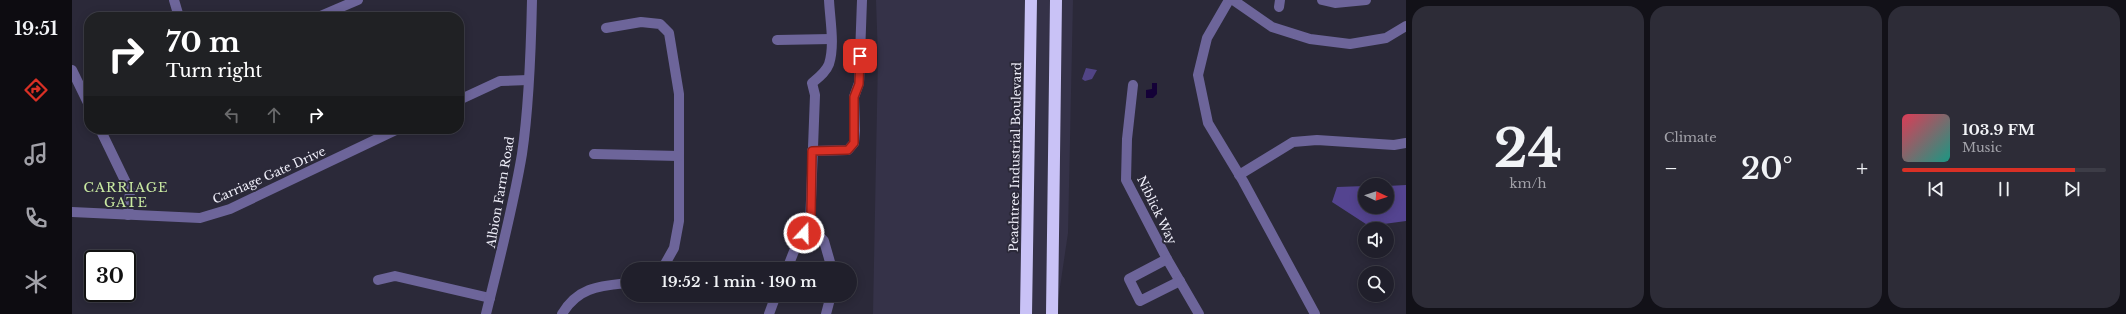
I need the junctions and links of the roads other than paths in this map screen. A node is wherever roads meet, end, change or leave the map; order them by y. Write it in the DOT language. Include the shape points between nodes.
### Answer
graph roads {
  1 [pos="174,0"];
  2 [pos="358,0"];
  3 [pos="532,0"];
  4 [pos="829,0"];
  5 [pos="862,0"];
  6 [pos="1031,0"];
  7 [pos="1056,0"];
  8 [pos="1230,0"];
  9 [pos="1233,0"];
  10 [pos="1322,0"];
  11 [pos="1366,0"];
  12 [pos="333,5"];
  13 [pos="178,12"];
  14 [pos="324,12"];
  15 [pos="1406,26"];
  16 [pos="606,28"];
  17 [pos="831,39"];
  18 [pos="777,40"];
  19 [pos="72,70"];
  20 [pos="528,80"];
  21 [pos="1133,85"];
  22 [pos="84,95"];
  23 [pos="464,98"];
  24 [pos="102,134"];
  25 [pos="388,134"];
  26 [pos="1406,142"];
  27 [pos="812,151"];
  28 [pos="594,154"];
  29 [pos="679,156"];
  30 [pos="1239,174"];
  31 [pos="72,212"];
  32 [pos="128,215"];
  33 [pos="810,226"];
  34 [pos="1167,258"];
  35 [pos="666,262"];
  36 [pos="790,262"];
  37 [pos="830,262"];
  38 [pos="378,280"];
  39 [pos="1180,281"];
  40 [pos="621,284"];
  41 [pos="490,298"];
  42 [pos="773,302"];
  43 [pos="829,302"];
  44 [pos="486,314"];
  45 [pos="562,314"];
  46 [pos="769,314"];
  47 [pos="826,314"];
  48 [pos="1026,314"];
  49 [pos="1052,314"];
  50 [pos="1199,314"];
  51 [pos="1316,314"];
  1 -- 13 [label="street"];
  2 -- 12 [label="street"];
  3 -- 20 [label="street, Albion Farm Road"];
  4 -- 17 [label="street"];
  5 -- 27 [label="street" via="859,84 854,97 854,143 848,150"];
  6 -- 48 [label="highway, Peachtree Industrial Boulevard"];
  7 -- 49 [label="highway"];
  8 -- 30 [label="street" via="1207,38 1198,75 1208,123"];
  9 -- 15 [label="street" via="1272,26 1310,39 1350,44 1386,38"];
  10 -- 11 [label="street" via="1335,3"];
  12 -- 14 [label="street"];
  16 -- 29 [label="street" via="641,22 660,24 669,33 679,94"];
  17 -- 18 [label="street"];
  17 -- 27 [label="street" via="829,64 823,74 812,82 815,95"];
  19 -- 22 [label="street"];
  20 -- 23 [label="street" via="500,81"];
  20 -- 41 [label="street, Albion Farm Road" via="522,153 502,254"];
  21 -- 34 [label="street, Niblick Way" via="1127,139 1126,180"];
  24 -- 32 [label="street" via="130,191"];
  25 -- 32 [label="street, Carriage Gate Drive" via="230,209 208,216 200,218"];
  26 -- 30 [label="street" via="1394,145 1317,140 1293,142"];
  27 -- 33 [label="street"];
  28 -- 29 [label="street"];
  29 -- 35 [label="street" via="679,221 674,248"];
  30 -- 51 [label="street"];
  31 -- 32 [label="street, Carriage Gate Drive"];
  33 -- 36 [label="street" via="798,241"];
  33 -- 37 [label="street" via="824,241"];
  34 -- 39 [label="street, Niblick Way"];
  34 -- 39 [label="street" via="1129,279 1140,301"];
  38 -- 41 [label="street" via="395,276"];
  39 -- 50 [label="street, Niblick Way"];
  40 -- 45 [label="street" via="586,290 570,301"];
  41 -- 44 [label="street, Albion Farm Road"];
  42 -- 46 [label="street"];
  43 -- 47 [label="street"];
}
